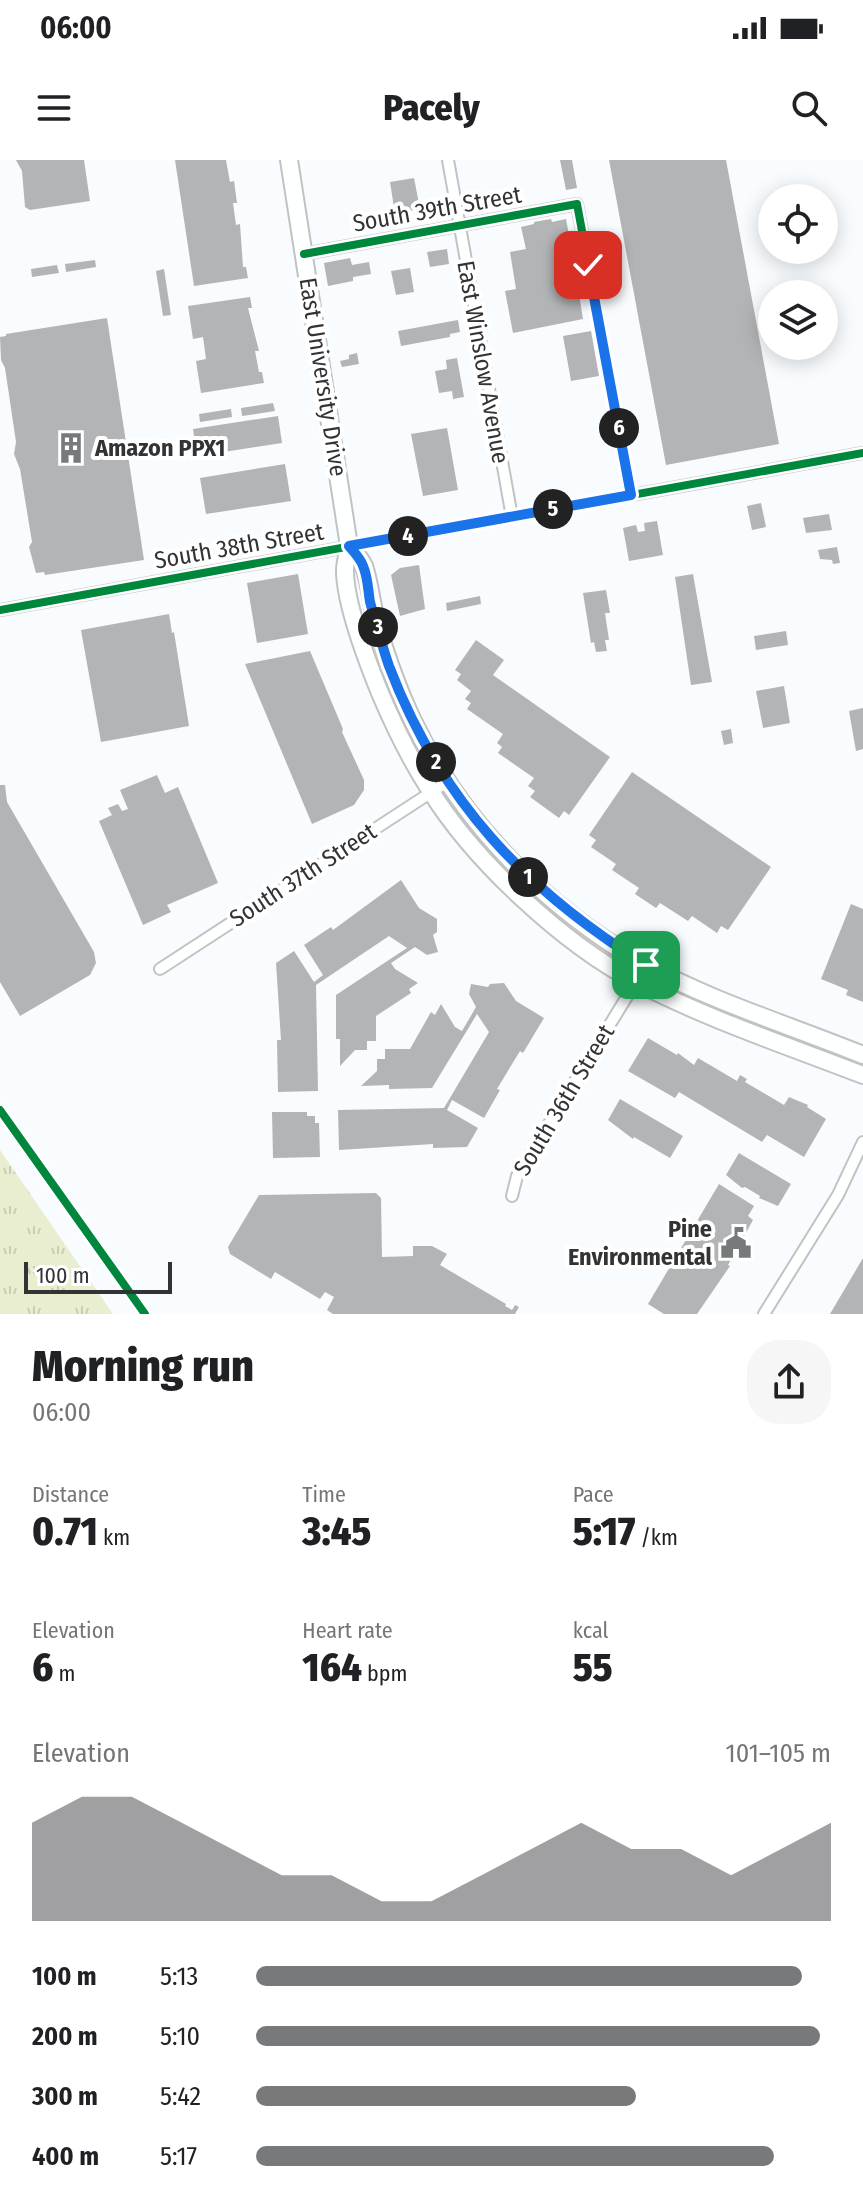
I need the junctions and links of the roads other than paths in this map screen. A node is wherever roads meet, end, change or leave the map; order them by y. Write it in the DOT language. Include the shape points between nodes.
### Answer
graph roads {
  1 [pos="289,160"];
  2 [pos="448,160"];
  3 [pos="459,225"];
  4 [pos="304,254"];
  5 [pos="863,453"];
  6 [pos="631,495"];
  7 [pos="512,517"];
  8 [pos="349,546"];
  9 [pos="0,610"];
  10 [pos="447,782"];
  11 [pos="431,792"];
  12 [pos="646,965"];
  13 [pos="160,969"];
  14 [pos="636,982"];
  15 [pos="863,1055"];
  16 [pos="863,1075"];
  17 [pos="863,1142"];
  18 [pos="512,1196"];
  19 [pos="764,1314"];
  1 -- 4 [label="main road, East University Drive"];
  2 -- 3 [label="street, East Winslow Avenue"];
  3 -- 4 [label="street, South 39th Street"];
  3 -- 6 [label="street, South 39th Street" via="577,204"];
  3 -- 7 [label="street, East Winslow Avenue"];
  4 -- 8 [label="main road, East University Drive"];
  5 -- 6 [label="street, South 38th Street"];
  6 -- 7 [label="street, South 38th Street"];
  7 -- 8 [label="street, South 38th Street"];
  8 -- 9 [label="street, South 38th Street"];
  8 -- 10 [label="main road, East University Drive" via="363,565 389,664"];
  8 -- 11 [label="main road, East University Drive" via="349,592 372,672 397,732"];
  10 -- 11 [label="street, South 37th Street"];
  10 -- 12 [label="main road, East University Drive" via="514,864 582,923"];
  11 -- 13 [label="street, South 37th Street"];
  11 -- 14 [label="main road, East University Drive" via="464,836 545,918"];
  12 -- 14 [label="street, South 36th Street"];
  12 -- 15 [label="main road, East University Drive"];
  14 -- 16 [label="main road, East University Drive"];
  14 -- 18 [label="street, South 36th Street" via="517,1176"];
  17 -- 19 [label="street" via="838,1195"];
}
